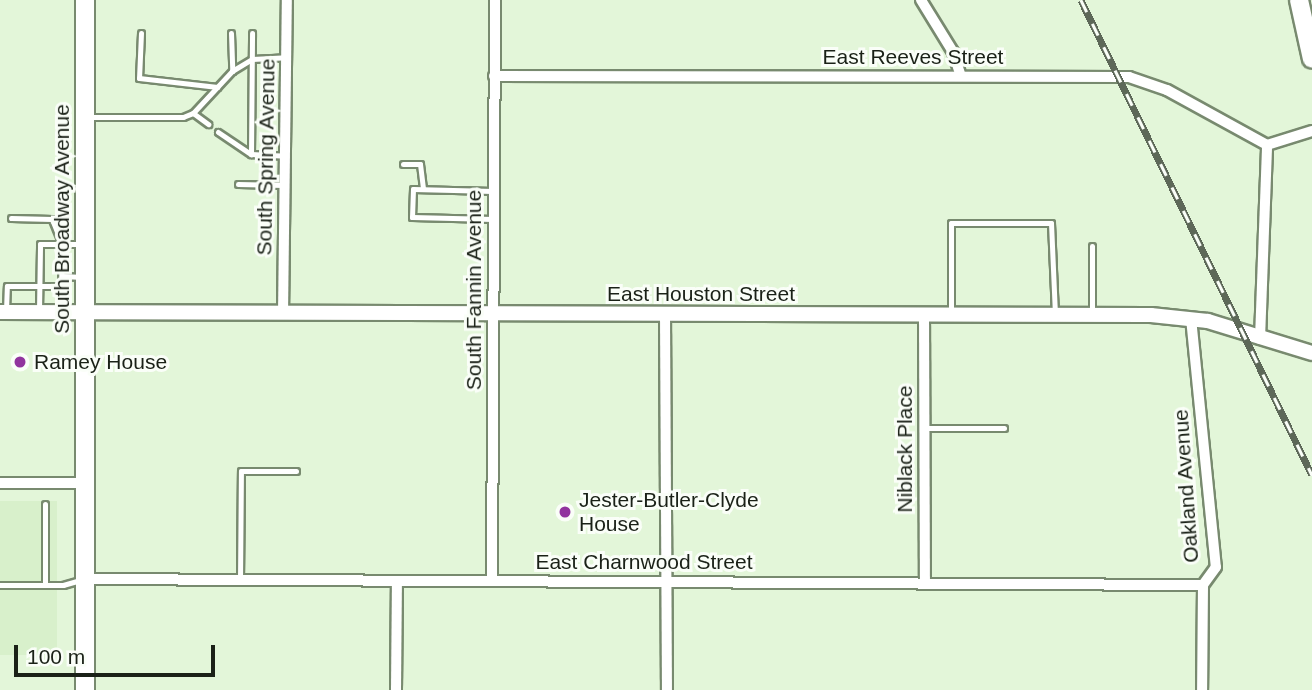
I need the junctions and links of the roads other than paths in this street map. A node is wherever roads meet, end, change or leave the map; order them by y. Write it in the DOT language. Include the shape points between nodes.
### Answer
graph roads {
  1 [pos="85,0"];
  2 [pos="286,0"];
  3 [pos="495,0"];
  4 [pos="921,0"];
  5 [pos="1299,0"];
  6 [pos="141,33"];
  7 [pos="231,33"];
  8 [pos="252,33"];
  9 [pos="286,57"];
  10 [pos="252,59"];
  11 [pos="1312,59"];
  12 [pos="232,71"];
  13 [pos="494,76"];
  14 [pos="961,76"];
  15 [pos="217,87"];
  16 [pos="193,113"];
  17 [pos="85,117"];
  18 [pos="208,124"];
  19 [pos="1312,131"];
  20 [pos="218,132"];
  21 [pos="1267,145"];
  22 [pos="251,154"];
  23 [pos="285,156"];
  24 [pos="403,164"];
  25 [pos="238,184"];
  26 [pos="284,185"];
  27 [pos="423,189"];
  28 [pos="494,191"];
  29 [pos="12,218"];
  30 [pos="494,219"];
  31 [pos="62,244"];
  32 [pos="85,244"];
  33 [pos="1092,246"];
  34 [pos="62,276"];
  35 [pos="85,276"];
  36 [pos="39,287"];
  37 [pos="3,312"];
  38 [pos="39,312"];
  39 [pos="85,312"];
  40 [pos="283,314"];
  41 [pos="494,315"];
  42 [pos="665,315"];
  43 [pos="924,315"];
  44 [pos="950,315"];
  45 [pos="1055,315"];
  46 [pos="1092,315"];
  47 [pos="1191,318"];
  48 [pos="1260,339"];
  49 [pos="1312,353"];
  50 [pos="924,428"];
  51 [pos="1004,428"];
  52 [pos="296,471"];
  53 [pos="0,483"];
  54 [pos="83,483"];
  55 [pos="45,504"];
  56 [pos="85,579"];
  57 [pos="240,580"];
  58 [pos="397,581"];
  59 [pos="492,581"];
  60 [pos="666,582"];
  61 [pos="925,583"];
  62 [pos="0,585"];
  63 [pos="45,585"];
  64 [pos="1203,585"];
  65 [pos="85,690"];
  66 [pos="396,690"];
  67 [pos="667,690"];
  68 [pos="1202,690"];
  1 -- 17 [label="main road, South Broadway Avenue"];
  2 -- 9 [label="street, South Spring Avenue"];
  3 -- 13 [label="street, South Fannin Avenue"];
  4 -- 14 [label="street" via="953,52"];
  5 -- 11 [label="main road"];
  6 -- 15 [label="lane" via="139,78"];
  7 -- 12 [label="lane"];
  8 -- 10 [label="lane"];
  9 -- 10 [label="lane"];
  9 -- 23 [label="street, South Spring Avenue"];
  10 -- 12 [label="lane"];
  10 -- 22 [label="lane"];
  12 -- 15 [label="lane"];
  13 -- 14 [label="street, East Reeves Street"];
  13 -- 28 [label="street, South Fannin Avenue"];
  14 -- 21 [label="street, East Reeves Street" via="1140,79"];
  15 -- 16 [label="lane"];
  16 -- 17 [label="lane"];
  16 -- 18 [label="lane"];
  17 -- 32 [label="main road, South Broadway Avenue"];
  19 -- 21 [label="street"];
  20 -- 22 [label="lane"];
  21 -- 48 [label="street"];
  22 -- 23 [label="lane"];
  23 -- 26 [label="street, South Spring Avenue"];
  24 -- 27 [label="lane" via="420,164"];
  25 -- 26 [label="lane"];
  26 -- 40 [label="street, South Spring Avenue"];
  27 -- 28 [label="lane"];
  27 -- 30 [label="lane" via="413,189 412,217"];
  28 -- 30 [label="street, South Fannin Avenue"];
  29 -- 31 [label="lane" via="52,219"];
  30 -- 41 [label="street, South Fannin Avenue"];
  31 -- 32 [label="lane"];
  31 -- 34 [label="lane"];
  31 -- 36 [label="lane" via="40,244"];
  32 -- 35 [label="main road, South Broadway Avenue"];
  33 -- 46 [label="lane"];
  34 -- 35 [label="lane"];
  34 -- 36 [label="lane" via="61,286"];
  35 -- 39 [label="main road, South Broadway Avenue"];
  36 -- 37 [label="lane" via="7,286"];
  36 -- 38 [label="lane"];
  37 -- 38 [label="street, East Houston Street"];
  38 -- 39 [label="street, East Houston Street"];
  39 -- 40 [label="street, East Houston Street"];
  39 -- 54 [label="main road, South Broadway Avenue"];
  40 -- 41 [label="street, East Houston Street"];
  41 -- 42 [label="street, East Houston Street"];
  41 -- 59 [label="street, South Fannin Avenue"];
  42 -- 43 [label="street, East Houston Street"];
  42 -- 60 [label="street"];
  43 -- 44 [label="street, East Houston Street"];
  43 -- 50 [label="street, Niblack Place"];
  44 -- 45 [label="street, East Houston Street"];
  44 -- 45 [label="lane" via="951,223 1051,223"];
  45 -- 46 [label="street, East Houston Street"];
  46 -- 47 [label="street, East Houston Street"];
  47 -- 48 [label="street, East Houston Street"];
  47 -- 64 [label="street, Oakland Avenue" via="1216,567"];
  48 -- 49 [label="street, East Houston Street"];
  50 -- 51 [label="lane"];
  50 -- 61 [label="street, Niblack Place"];
  52 -- 57 [label="lane" via="241,471"];
  53 -- 54 [label="street"];
  54 -- 56 [label="main road, South Broadway Avenue"];
  55 -- 63 [label="lane"];
  56 -- 57 [label="street, East Charnwood Street"];
  56 -- 63 [label="lane"];
  56 -- 65 [label="main road, South Broadway Avenue"];
  57 -- 58 [label="street, East Charnwood Street"];
  58 -- 59 [label="street, East Charnwood Street"];
  58 -- 66 [label="street"];
  59 -- 60 [label="street, East Charnwood Street"];
  60 -- 61 [label="street, East Charnwood Street"];
  60 -- 67 [label="street"];
  61 -- 64 [label="street, East Charnwood Street"];
  62 -- 63 [label="lane"];
  64 -- 68 [label="street, Oakland Avenue"];
}
